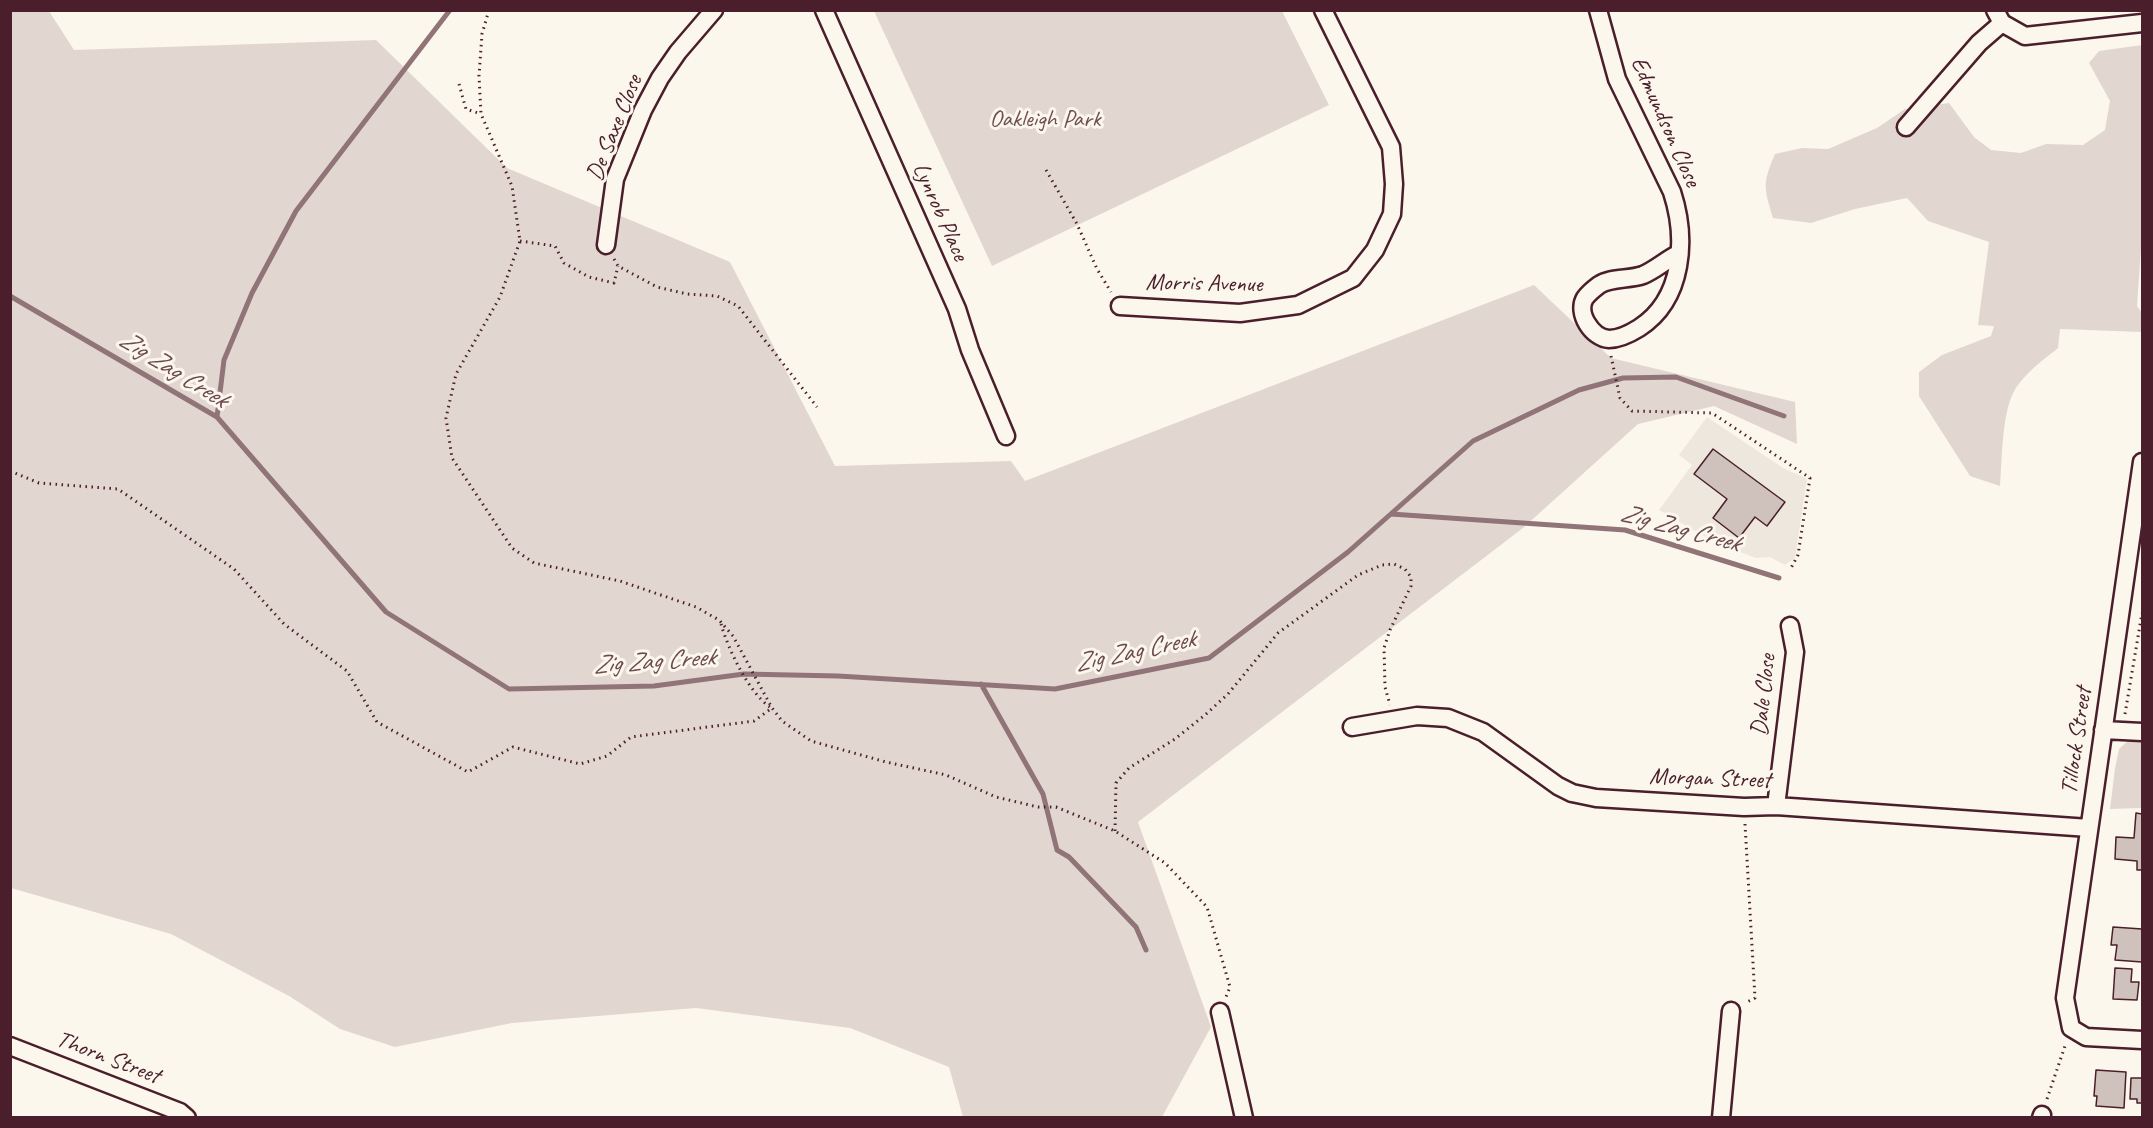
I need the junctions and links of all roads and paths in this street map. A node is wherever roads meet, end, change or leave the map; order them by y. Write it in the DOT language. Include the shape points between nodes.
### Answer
graph roads {
  1 [pos="489,10"];
  2 [pos="714,10"];
  3 [pos="824,10"];
  4 [pos="1323,10"];
  5 [pos="1598,10"];
  6 [pos="1999,17"];
  7 [pos="2142,24"];
  8 [pos="459,84"];
  9 [pos="481,114"];
  10 [pos="1906,127"];
  11 [pos="1046,170"];
  12 [pos="519,241"];
  13 [pos="606,245"];
  14 [pos="1678,254"];
  15 [pos="618,266"];
  16 [pos="1120,306"];
  17 [pos="1611,358"];
  18 [pos="817,407"];
  19 [pos="1006,436"];
  20 [pos="2142,462"];
  21 [pos="10,471"];
  22 [pos="1791,568"];
  23 [pos="719,620"];
  24 [pos="1790,626"];
  25 [pos="1385,687"];
  26 [pos="772,708"];
  27 [pos="1352,727"];
  28 [pos="2103,730"];
  29 [pos="2142,732"];
  30 [pos="1776,806"];
  31 [pos="1744,807"];
  32 [pos="2089,828"];
  33 [pos="1115,831"];
  34 [pos="1731,1011"];
  35 [pos="1220,1012"];
  36 [pos="2142,1040"];
  37 [pos="10,1046"];
  38 [pos="2064,1050"];
  39 [pos="2043,1113"];
  40 [pos="187,1118"];
  41 [pos="1244,1118"];
  42 [pos="1721,1118"];
  1 -- 9 [label="path" via="482,34"];
  2 -- 13 [label="street, De Saxe Close" via="678,52 643,110 615,179"];
  3 -- 19 [label="street, Lynrob Place" via="957,309"];
  4 -- 16 [label="street, Morris Avenue" via="1391,147 1392,214 1375,250 1353,278 1298,305 1240,313"];
  5 -- 14 [label="street, Edmundson Close" via="1617,79 1675,202 1680,230"];
  6 -- 7 [label="street" via="2025,36"];
  6 -- 10 [label="street"];
  8 -- 9 [label="path" via="466,109"];
  9 -- 12 [label="path" via="512,186"];
  11 -- 16 [label="path, Morris Avenue"];
  12 -- 15 [label="path" via="555,246 564,263 590,277 614,283"];
  12 -- 23 [label="path" via="500,297 456,374 446,418 452,458 512,548 534,563 620,581 696,607"];
  13 -- 15 [label="path"];
  14 -- 14 [label="street, Edmundson Close" via="1675,282 1649,321 1629,334 1608,339 1592,331 1582,313 1585,298 1600,284 1643,275"];
  15 -- 18 [label="path" via="657,287 717,296 738,306"];
  17 -- 22 [label="path" via="1620,398 1632,411 1712,413 1810,478 1798,555"];
  20 -- 28 [label="street, Tillock Street"];
  21 -- 26 [label="path" via="39,483 118,489 234,569 284,624 346,671 377,722 468,772 513,747 580,764 607,756 631,737 754,721"];
  23 -- 26 [label="path" via="733,636"];
  23 -- 26 [label="path" via="744,674 762,702"];
  24 -- 30 [label="street, Dale Close" via="1795,652"];
  25 -- 33 [label="path" via="1384,648 1411,586 1406,569 1394,564 1358,575 1278,633 1228,694 1175,739 1129,768 1116,783"];
  26 -- 33 [label="path" via="782,721 811,741 946,775 996,798 1056,807"];
  27 -- 31 [label="street, Morgan Street" via="1417,716 1448,718 1483,732 1572,793 1596,798"];
  28 -- 29 [label="street"];
  28 -- 32 [label="street, Tillock Street"];
  30 -- 31 [label="street, Morgan Street"];
  30 -- 32 [label="street, Morgan Street"];
  31 -- 34 [label="path" via="1755,998"];
  32 -- 36 [label="street, Tillock Street" via="2065,998 2071,1028 2086,1037"];
  33 -- 35 [label="path" via="1165,863 1207,907 1230,987"];
  34 -- 42 [label="street"];
  35 -- 41 [label="street"];
  37 -- 40 [label="street, Thorn Street"];
  38 -- 39 [label="path"];
}
